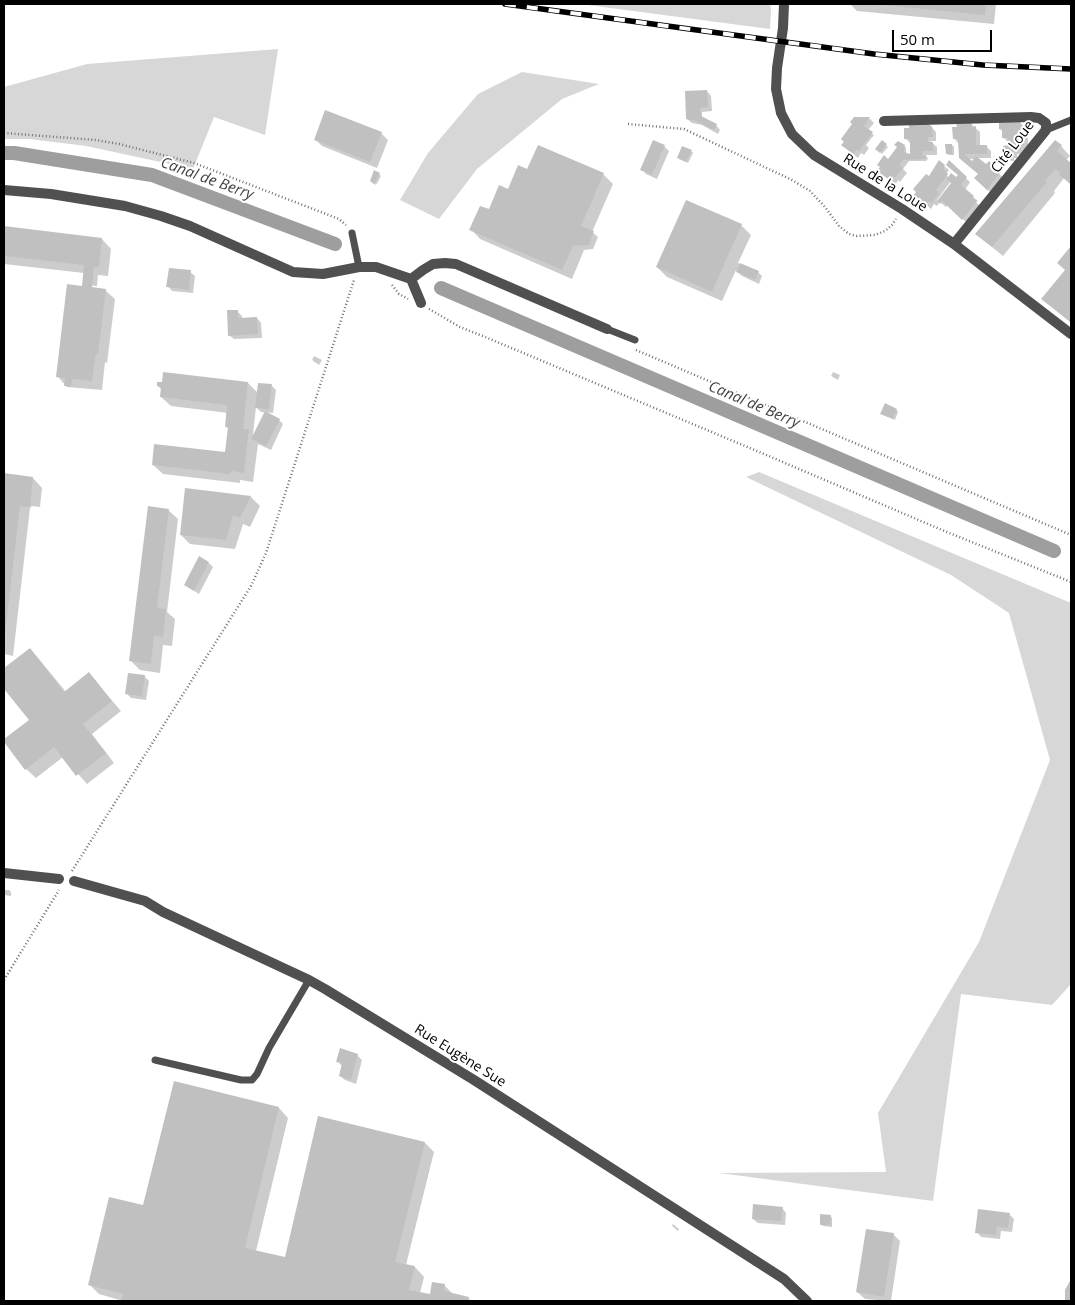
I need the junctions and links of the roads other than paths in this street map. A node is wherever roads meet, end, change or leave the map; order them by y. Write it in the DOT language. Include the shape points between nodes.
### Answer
graph roads {
  1 [pos="784,4"];
  2 [pos="1071,120"];
  3 [pos="884,121"];
  4 [pos="1046,130"];
  5 [pos="4,190"];
  6 [pos="352,233"];
  7 [pos="954,244"];
  8 [pos="359,267"];
  9 [pos="411,279"];
  10 [pos="421,303"];
  11 [pos="607,329"];
  12 [pos="1071,334"];
  13 [pos="635,340"];
  14 [pos="4,872"];
  15 [pos="72,877"];
  16 [pos="60,883"];
  17 [pos="309,980"];
  18 [pos="155,1060"];
  19 [pos="807,1301"];
  1 -- 7 [label="street, Rue de la Loue" via="776,79 778,101 786,124 814,155"];
  2 -- 4 [label="lane"];
  3 -- 4 [label="street, Cité Loue" via="1031,117 1044,121"];
  4 -- 7 [label="street, Cité Loue"];
  5 -- 8 [label="street" via="125,206 190,226 293,272 323,274"];
  6 -- 8 [label="lane"];
  7 -- 12 [label="street, Rue de la Loue"];
  8 -- 9 [label="street" via="376,267"];
  9 -- 10 [label="street"];
  9 -- 11 [label="street" via="433,264 456,264"];
  11 -- 13 [label="lane"];
  14 -- 16 [label="street"];
  15 -- 17 [label="street, Rue Eugène Sue" via="145,901"];
  17 -- 18 [label="lane" via="252,1080"];
  17 -- 19 [label="street, Rue Eugène Sue" via="483,1085 784,1279"];
}
